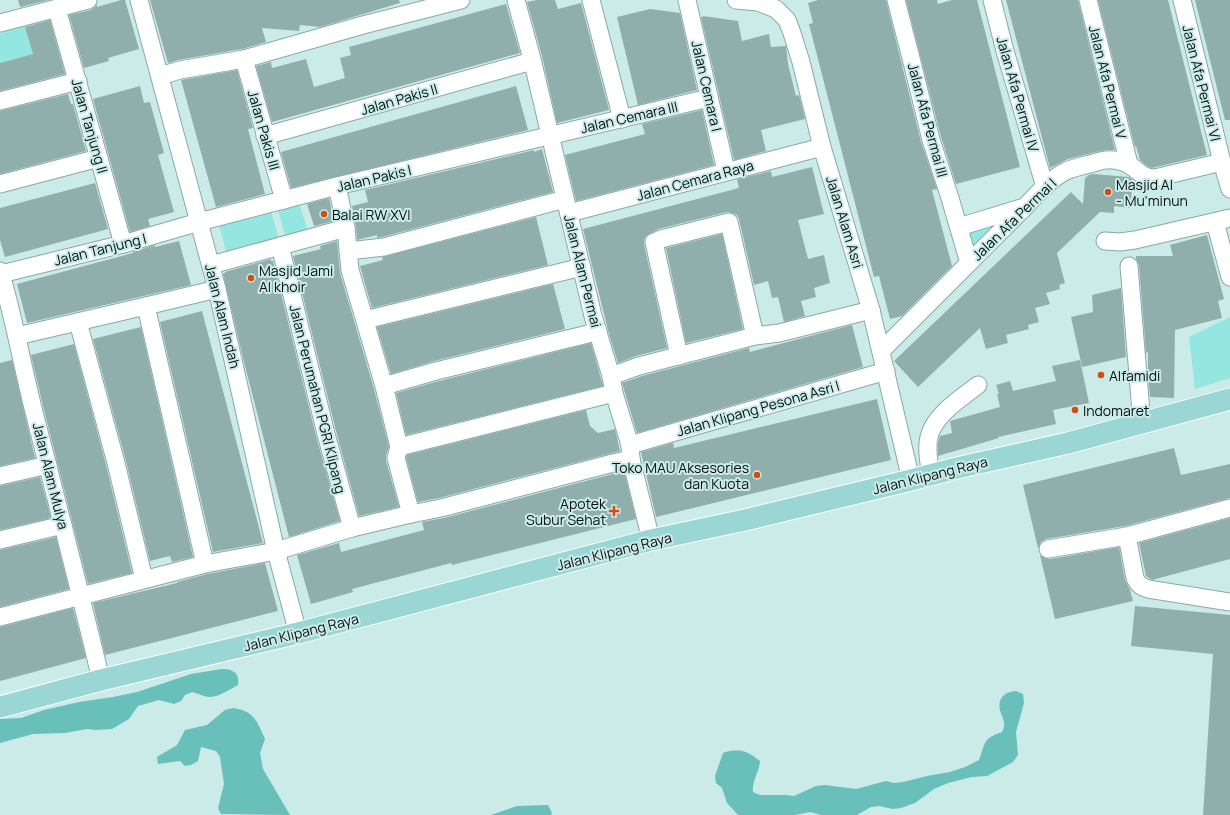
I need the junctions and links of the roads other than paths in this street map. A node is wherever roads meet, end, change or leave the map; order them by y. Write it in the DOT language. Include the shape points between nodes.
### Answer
graph roads {
  1 [pos="88,0"];
  2 [pos="139,0"];
  3 [pos="461,0"];
  4 [pos="516,0"];
  5 [pos="591,0"];
  6 [pos="687,0"];
  7 [pos="736,0"];
  8 [pos="896,0"];
  9 [pos="992,0"];
  10 [pos="1088,0"];
  11 [pos="1182,0"];
  12 [pos="779,4"];
  13 [pos="57,9"];
  14 [pos="0,23"];
  15 [pos="244,59"];
  16 [pos="532,61"];
  17 [pos="160,76"];
  18 [pos="78,81"];
  19 [pos="709,98"];
  20 [pos="0,101"];
  21 [pos="622,119"];
  22 [pos="265,136"];
  23 [pos="550,136"];
  24 [pos="822,147"];
  25 [pos="99,158"];
  26 [pos="1222,162"];
  27 [pos="1129,164"];
  28 [pos="726,171"];
  29 [pos="0,184"];
  30 [pos="337,186"];
  31 [pos="1045,187"];
  32 [pos="1230,189"];
  33 [pos="284,200"];
  34 [pos="567,206"];
  35 [pos="1024,208"];
  36 [pos="1222,220"];
  37 [pos="199,222"];
  38 [pos="959,227"];
  39 [pos="346,228"];
  40 [pos="1104,241"];
  41 [pos="123,244"];
  42 [pos="280,246"];
  43 [pos="348,251"];
  44 [pos="970,263"];
  45 [pos="210,265"];
  46 [pos="1130,266"];
  47 [pos="582,267"];
  48 [pos="0,272"];
  49 [pos="1230,277"];
  50 [pos="217,289"];
  51 [pos="146,306"];
  52 [pos="871,310"];
  53 [pos="365,320"];
  54 [pos="78,322"];
  55 [pos="598,331"];
  56 [pos="17,336"];
  57 [pos="755,336"];
  58 [pos="881,351"];
  59 [pos="679,356"];
  60 [pos="886,371"];
  61 [pos="611,376"];
  62 [pos="978,385"];
  63 [pos="384,386"];
  64 [pos="614,393"];
  65 [pos="1230,399"];
  66 [pos="1142,424"];
  67 [pos="399,446"];
  68 [pos="630,452"];
  69 [pos="48,465"];
  70 [pos="931,475"];
  71 [pos="0,476"];
  72 [pos="911,480"];
  73 [pos="1230,508"];
  74 [pos="411,514"];
  75 [pos="63,525"];
  76 [pos="352,528"];
  77 [pos="1127,536"];
  78 [pos="0,540"];
  79 [pos="651,540"];
  80 [pos="1048,549"];
  81 [pos="276,551"];
  82 [pos="205,564"];
  83 [pos="144,579"];
  84 [pos="81,596"];
  85 [pos="1230,602"];
  86 [pos="0,617"];
  87 [pos="298,633"];
  88 [pos="101,680"];
  89 [pos="0,707"];
  1 -- 13 [label="street"];
  2 -- 17 [label="street, Jalan Alam Indah"];
  3 -- 15 [label="street"];
  4 -- 16 [label="street, Jalan Alam Permai"];
  5 -- 21 [label="street"];
  6 -- 19 [label="street, Jalan Cemara I"];
  7 -- 12 [label="street, Jalan Alam Asri"];
  8 -- 38 [label="street, Jalan Afa Permai III" via="931,140"];
  9 -- 31 [label="street, Jalan Afa Permai IV" via="1004,51"];
  10 -- 27 [label="street, Jalan Afa Permai V"];
  11 -- 26 [label="street, Jalan Afa Permai VI"];
  12 -- 24 [label="street, Jalan Alam Asri" via="801,62"];
  13 -- 14 [label="street"];
  13 -- 18 [label="street, Jalan Tanjung II"];
  15 -- 17 [label="street"];
  15 -- 22 [label="street, Jalan Pakis III"];
  16 -- 22 [label="street, Jalan Pakis II"];
  16 -- 23 [label="street, Jalan Alam Permai"];
  17 -- 37 [label="street, Jalan Alam Indah"];
  18 -- 20 [label="street"];
  18 -- 25 [label="street, Jalan Tanjung II"];
  19 -- 21 [label="street, Jalan Cemara III"];
  19 -- 28 [label="street, Jalan Cemara I"];
  21 -- 23 [label="street, Jalan Cemara III"];
  22 -- 33 [label="street, Jalan Pakis III"];
  23 -- 30 [label="street, Jalan Pakis I"];
  23 -- 34 [label="street, Jalan Alam Permai"];
  24 -- 28 [label="street, Jalan Cemara Raya"];
  24 -- 52 [label="street, Jalan Alam Asri"];
  25 -- 29 [label="street"];
  25 -- 41 [label="street, Jalan Tanjung II"];
  26 -- 27 [label="street, Jalan Afa Permai I" via="1155,178 1143,176"];
  26 -- 32 [label="street, Jalan Afa Permai VI"];
  27 -- 31 [label="street, Jalan Afa Permai I" via="1114,159 1099,161 1067,171"];
  28 -- 34 [label="street, Jalan Cemara Raya"];
  30 -- 33 [label="street, Jalan Pakis I"];
  30 -- 39 [label="street"];
  31 -- 35 [label="street, Jalan Afa Permai I"];
  33 -- 37 [label="street, Jalan Pakis I"];
  34 -- 43 [label="street" via="384,247"];
  34 -- 47 [label="street, Jalan Alam Permai"];
  35 -- 38 [label="street"];
  35 -- 44 [label="street, Jalan Afa Permai I"];
  36 -- 40 [label="street" via="1135,240"];
  36 -- 49 [label="street"];
  37 -- 41 [label="street, Jalan Tanjung I"];
  37 -- 45 [label="street, Jalan Alam Indah"];
  38 -- 44 [label="street, Jalan Afa Permai III"];
  39 -- 42 [label="street"];
  39 -- 43 [label="street"];
  41 -- 48 [label="street, Jalan Tanjung I"];
  42 -- 45 [label="street"];
  42 -- 76 [label="street, Jalan Perumahan PGRI Klipang"];
  43 -- 53 [label="street" via="350,270"];
  44 -- 58 [label="street, Jalan Afa Permai I"];
  45 -- 50 [label="street, Jalan Alam Indah"];
  46 -- 66 [label="street"];
  47 -- 53 [label="street"];
  47 -- 55 [label="street, Jalan Alam Permai"];
  48 -- 56 [label="street, Jalan Alam Mulya"];
  50 -- 51 [label="street"];
  50 -- 81 [label="street, Jalan Alam Indah"];
  51 -- 54 [label="street"];
  51 -- 82 [label="street"];
  52 -- 57 [label="street" via="779,333"];
  52 -- 58 [label="street, Jalan Alam Asri"];
  53 -- 63 [label="street"];
  54 -- 56 [label="street"];
  54 -- 83 [label="street"];
  55 -- 61 [label="street, Jalan Alam Permai"];
  55 -- 63 [label="street"];
  56 -- 69 [label="street, Jalan Alam Mulya"];
  57 -- 59 [label="street"];
  57 -- 59 [label="street" via="729,222 661,239 654,242"];
  58 -- 60 [label="street, Jalan Alam Asri"];
  59 -- 61 [label="street"];
  60 -- 68 [label="street, Jalan Klipang Pesona Asri I"];
  60 -- 72 [label="street, Jalan Alam Asri"];
  61 -- 64 [label="street, Jalan Alam Permai"];
  62 -- 70 [label="street" via="950,407 931,430 928,438"];
  63 -- 67 [label="street"];
  64 -- 67 [label="street"];
  64 -- 68 [label="street, Jalan Alam Permai"];
  65 -- 66 [label="main road, Jalan Klipang Raya"];
  66 -- 70 [label="main road, Jalan Klipang Raya"];
  67 -- 74 [label="street" via="396,458"];
  68 -- 74 [label="street" via="606,465"];
  68 -- 79 [label="street, Jalan Alam Permai"];
  69 -- 71 [label="street"];
  69 -- 75 [label="street, Jalan Alam Mulya"];
  70 -- 72 [label="main road, Jalan Klipang Raya"];
  72 -- 79 [label="main road, Jalan Klipang Raya"];
  73 -- 77 [label="street"];
  74 -- 76 [label="street"];
  75 -- 78 [label="street"];
  75 -- 84 [label="street, Jalan Alam Mulya"];
  76 -- 81 [label="street"];
  77 -- 80 [label="street"];
  77 -- 85 [label="street" via="1137,584 1148,590"];
  79 -- 87 [label="main road, Jalan Klipang Raya"];
  81 -- 82 [label="street"];
  81 -- 87 [label="street, Jalan Alam Indah"];
  82 -- 83 [label="street"];
  83 -- 84 [label="street"];
  84 -- 86 [label="street"];
  84 -- 88 [label="street, Jalan Alam Mulya"];
  87 -- 88 [label="main road, Jalan Klipang Raya"];
  88 -- 89 [label="main road, Jalan Klipang Raya"];
}
